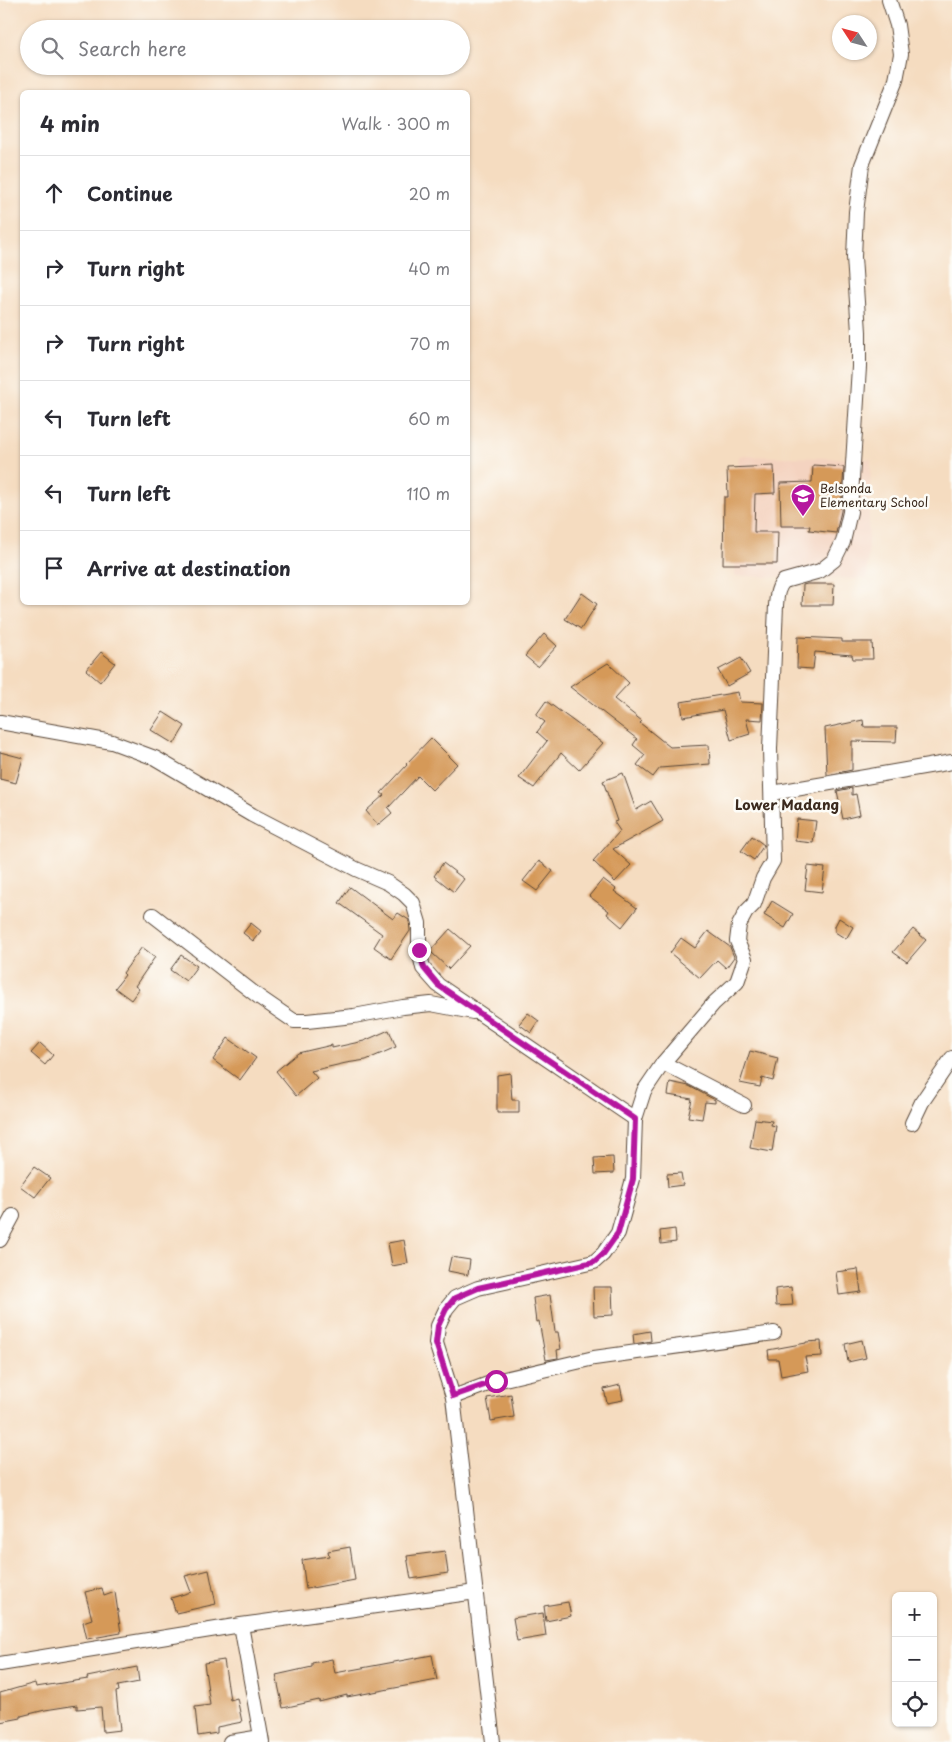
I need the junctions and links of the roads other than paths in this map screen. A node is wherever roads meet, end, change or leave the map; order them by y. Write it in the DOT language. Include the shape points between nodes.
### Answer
graph roads {
  1 [pos="889,0"];
  2 [pos="0,722"];
  3 [pos="952,762"];
  4 [pos="772,793"];
  5 [pos="153,915"];
  6 [pos="479,1014"];
  7 [pos="952,1058"];
  8 [pos="663,1063"];
  9 [pos="744,1105"];
  10 [pos="635,1119"];
  11 [pos="912,1123"];
  12 [pos="13,1216"];
  13 [pos="0,1240"];
  14 [pos="774,1334"];
  15 [pos="453,1396"];
  16 [pos="476,1592"];
  17 [pos="241,1625"];
  18 [pos="0,1664"];
  19 [pos="261,1739"];
  20 [pos="230,1742"];
  21 [pos="493,1742"];
  1 -- 4 [label="street" via="901,54 896,80 862,166 856,212 854,257 859,367 850,512 843,542 834,560 820,571 784,581 778,591 770,749"];
  2 -- 6 [label="street" via="112,742 155,758 252,815 388,883 413,903 419,923 419,950 424,968 438,985"];
  3 -- 4 [label="street"];
  4 -- 8 [label="street" via="774,861 763,878 754,904 739,925 737,941 745,959 737,982 714,1003"];
  5 -- 6 [label="street" via="294,1021 431,1004"];
  6 -- 10 [label="street"];
  7 -- 11 [label="street"];
  8 -- 9 [label="street"];
  8 -- 10 [label="street" via="644,1091"];
  10 -- 15 [label="street" via="633,1179 618,1233 603,1254 594,1262 478,1288 455,1298 446,1309 438,1326 436,1343"];
  12 -- 13 [label="street"];
  14 -- 15 [label="street" via="594,1358 496,1381"];
  15 -- 16 [label="street"];
  16 -- 17 [label="street"];
  16 -- 21 [label="street"];
  17 -- 18 [label="street"];
  17 -- 19 [label="street"];
  19 -- 20 [label="street"];
}
